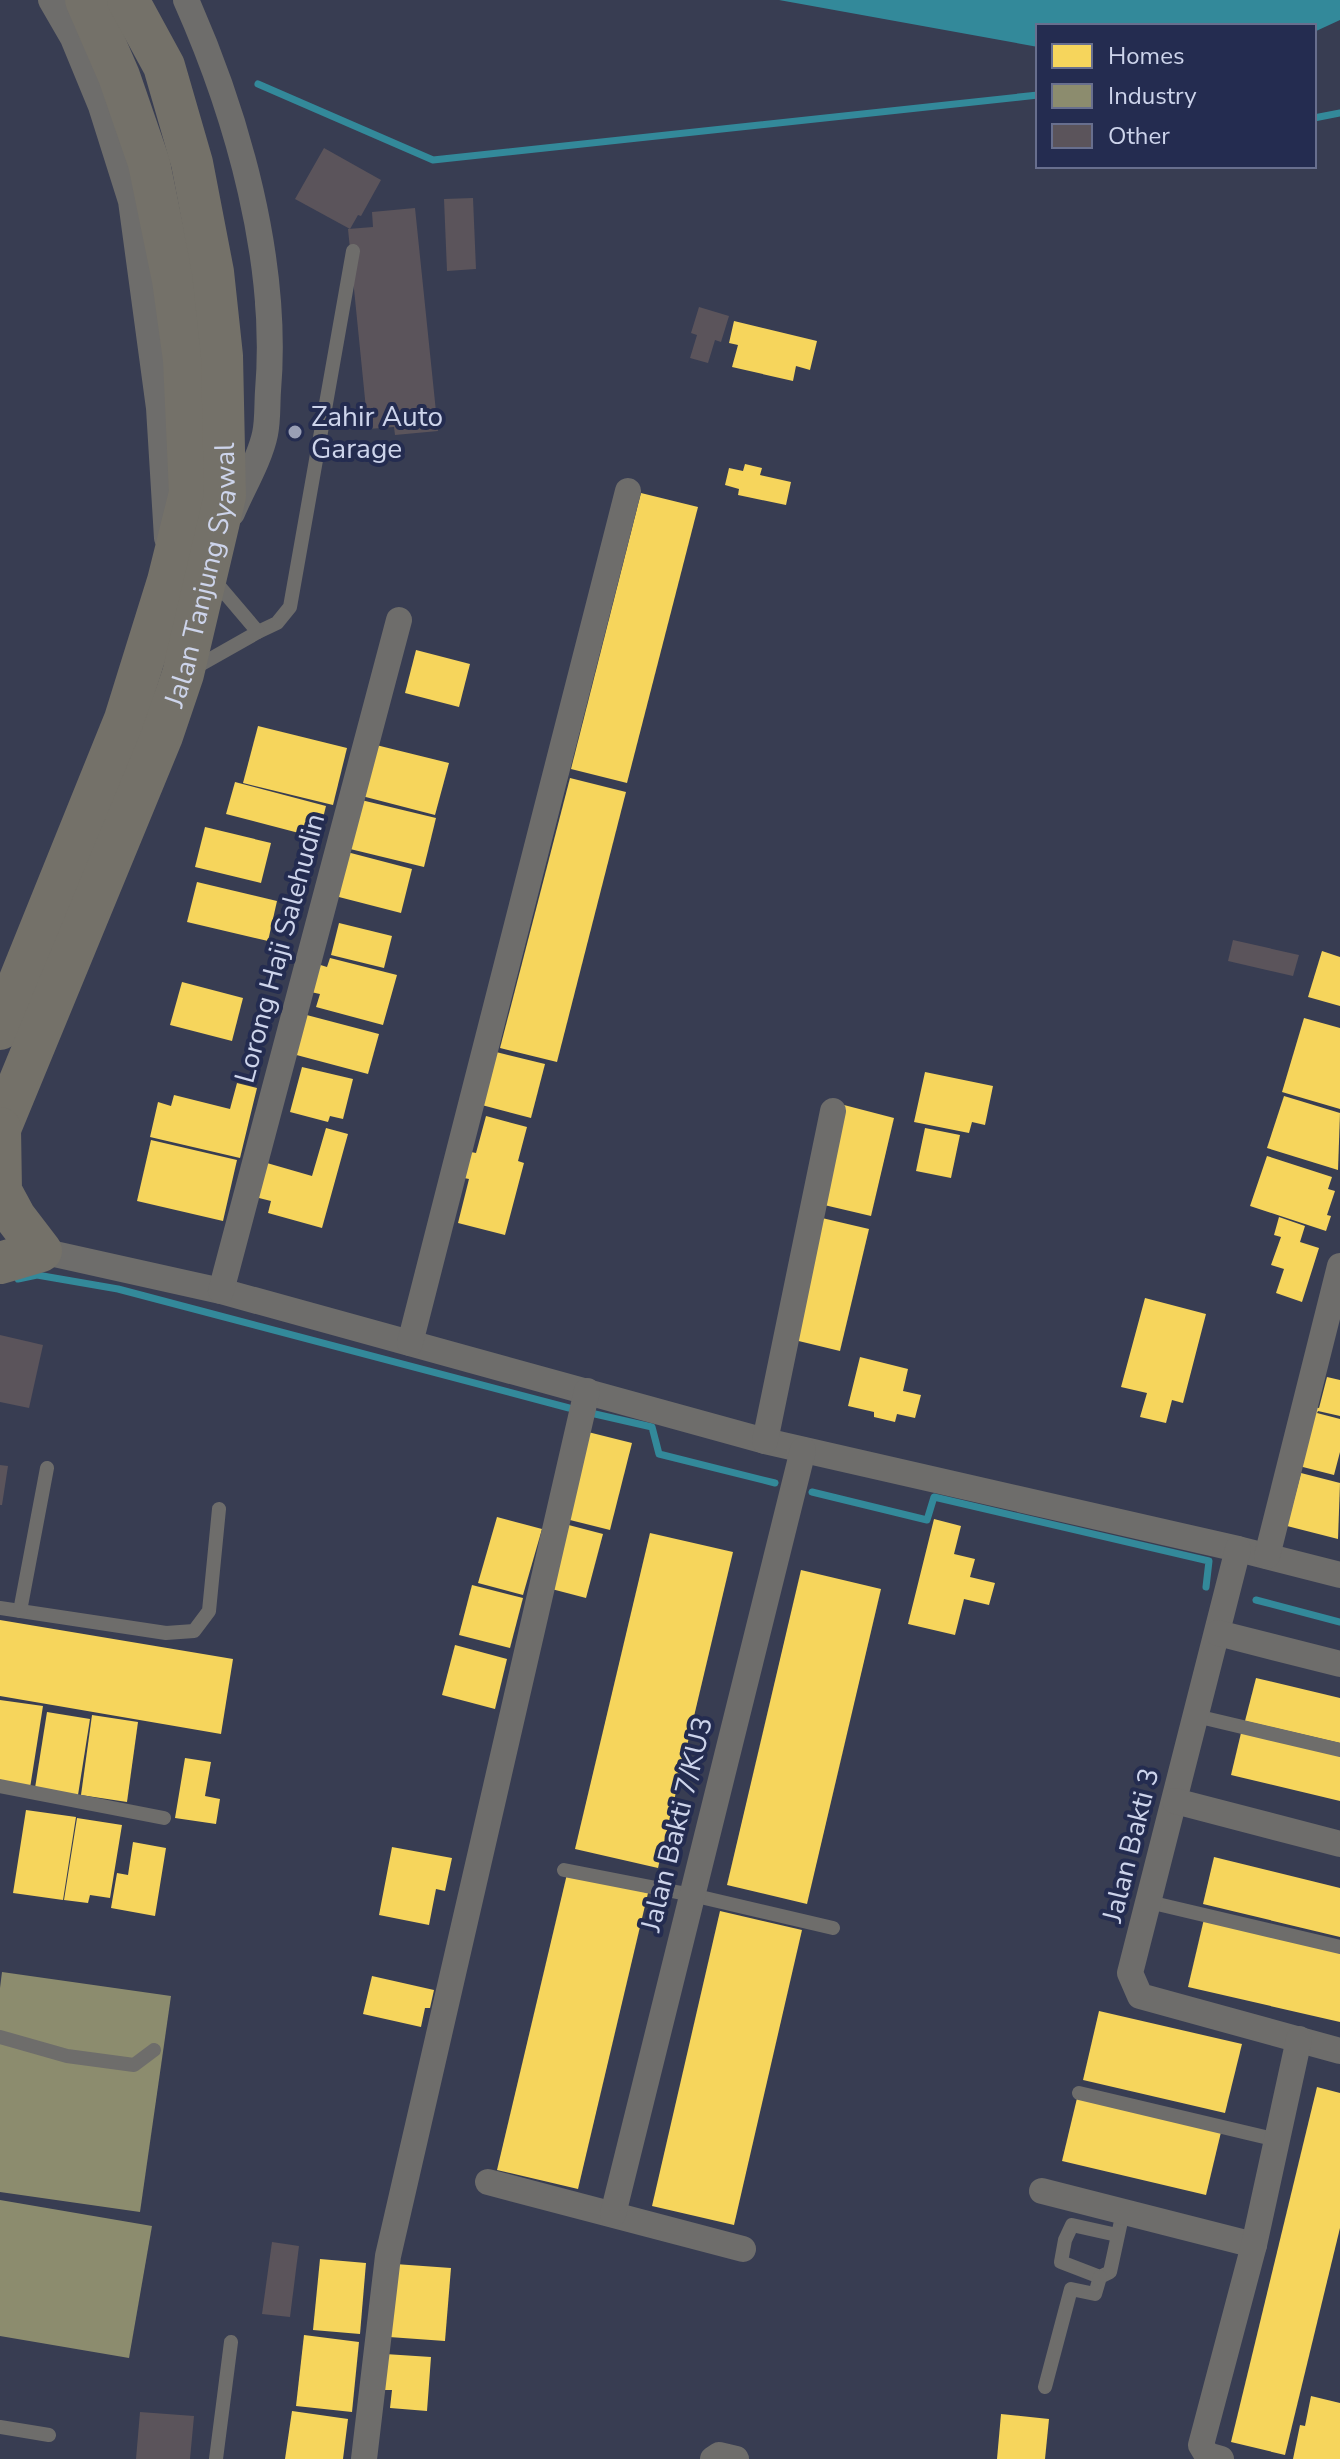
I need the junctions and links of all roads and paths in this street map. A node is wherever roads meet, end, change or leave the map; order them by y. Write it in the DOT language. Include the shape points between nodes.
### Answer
graph roads {
  1 [pos="51,0"];
  2 [pos="86,0"];
  3 [pos="128,0"];
  4 [pos="186,0"];
  5 [pos="353,251"];
  6 [pos="205,410"];
  7 [pos="628,491"];
  8 [pos="188,577"];
  9 [pos="399,620"];
  10 [pos="258,632"];
  11 [pos="183,674"];
  12 [pos="0,1029"];
  13 [pos="833,1111"];
  14 [pos="0,1128"];
  15 [pos="41,1251"];
  16 [pos="0,1263"];
  17 [pos="1340,1266"];
  18 [pos="221,1291"];
  19 [pos="410,1343"];
  20 [pos="587,1391"];
  21 [pos="765,1441"];
  22 [pos="803,1450"];
  23 [pos="47,1468"];
  24 [pos="219,1509"];
  25 [pos="1238,1549"];
  26 [pos="1267,1556"];
  27 [pos="1340,1575"];
  28 [pos="0,1608"];
  29 [pos="20,1611"];
  30 [pos="1218,1633"];
  31 [pos="1340,1664"];
  32 [pos="1196,1716"];
  33 [pos="1340,1750"];
  34 [pos="0,1786"];
  35 [pos="1175,1801"];
  36 [pos="164,1818"];
  37 [pos="1340,1844"];
  38 [pos="564,1870"];
  39 [pos="692,1895"];
  40 [pos="1149,1902"];
  41 [pos="833,1928"];
  42 [pos="1340,1947"];
  43 [pos="0,2037"];
  44 [pos="1299,2039"];
  45 [pos="154,2050"];
  46 [pos="1340,2051"];
  47 [pos="1079,2093"];
  48 [pos="1277,2140"];
  49 [pos="488,2182"];
  50 [pos="1042,2191"];
  51 [pos="613,2214"];
  52 [pos="1120,2223"];
  53 [pos="1254,2245"];
  54 [pos="743,2249"];
  55 [pos="1100,2277"];
  56 [pos="231,2342"];
  57 [pos="1045,2387"];
  58 [pos="0,2427"];
  59 [pos="49,2435"];
  60 [pos="216,2459"];
  61 [pos="364,2459"];
  62 [pos="1221,2459"];
  1 -- 8 [label="street" via="101,106 131,201 166,497"];
  2 -- 6 [label="main road, Jalan Tanjung Syawal" via="149,163 184,360"];
  3 -- 6 [label="main road, Jalan Tanjung Syawal" via="164,66 192,163 213,272 222,356"];
  4 -- 8 [label="street" via="222,93 249,185 267,285 271,361 265,435"];
  5 -- 10 [label="lane" via="290,607 277,623"];
  6 -- 8 [label="main road, Jalan Tanjung Syawal" via="225,496"];
  7 -- 19 [label="street"];
  8 -- 10 [label="lane"];
  8 -- 11 [label="main road, Jalan Tanjung Syawal"];
  8 -- 12 [label="main road, Jalan Tanjung Syawal"];
  9 -- 18 [label="street, Lorong Haji Salehudin"];
  10 -- 11 [label="lane"];
  11 -- 14 [label="main road, Jalan Tanjung Syawal"];
  13 -- 21 [label="street"];
  14 -- 15 [label="main road" via="1,1191"];
  15 -- 16 [label="main road"];
  15 -- 18 [label="street"];
  17 -- 26 [label="street"];
  18 -- 19 [label="street"];
  19 -- 20 [label="street"];
  20 -- 21 [label="street"];
  20 -- 61 [label="street" via="388,2256"];
  21 -- 22 [label="street"];
  22 -- 25 [label="street"];
  22 -- 39 [label="street, Jalan Bakti 7/KU3"];
  23 -- 29 [label="lane"];
  24 -- 29 [label="lane" via="209,1611 194,1631 166,1633"];
  25 -- 26 [label="street"];
  25 -- 30 [label="street, Jalan Bakti 3"];
  26 -- 27 [label="street"];
  28 -- 29 [label="lane"];
  30 -- 31 [label="street"];
  30 -- 32 [label="street, Jalan Bakti 3"];
  32 -- 33 [label="lane"];
  32 -- 35 [label="street, Jalan Bakti 3"];
  34 -- 36 [label="lane"];
  35 -- 37 [label="street"];
  35 -- 40 [label="street, Jalan Bakti 3"];
  38 -- 39 [label="lane"];
  39 -- 41 [label="lane"];
  39 -- 51 [label="street, Jalan Bakti 7/KU3"];
  40 -- 42 [label="lane"];
  40 -- 44 [label="street, Jalan Bakti 3" via="1130,1973 1140,1996"];
  43 -- 45 [label="lane" via="67,2056 134,2065"];
  44 -- 46 [label="street"];
  44 -- 48 [label="street"];
  47 -- 48 [label="lane"];
  48 -- 53 [label="street"];
  49 -- 51 [label="street"];
  50 -- 52 [label="street"];
  51 -- 54 [label="street"];
  52 -- 53 [label="street"];
  52 -- 55 [label="lane" via="1110,2272"];
  52 -- 55 [label="lane" via="1072,2225 1065,2240 1061,2262"];
  53 -- 62 [label="street" via="1201,2445 1207,2455"];
  55 -- 57 [label="lane" via="1095,2294 1071,2289"];
  56 -- 60 [label="lane"];
  58 -- 59 [label="lane"];
}
